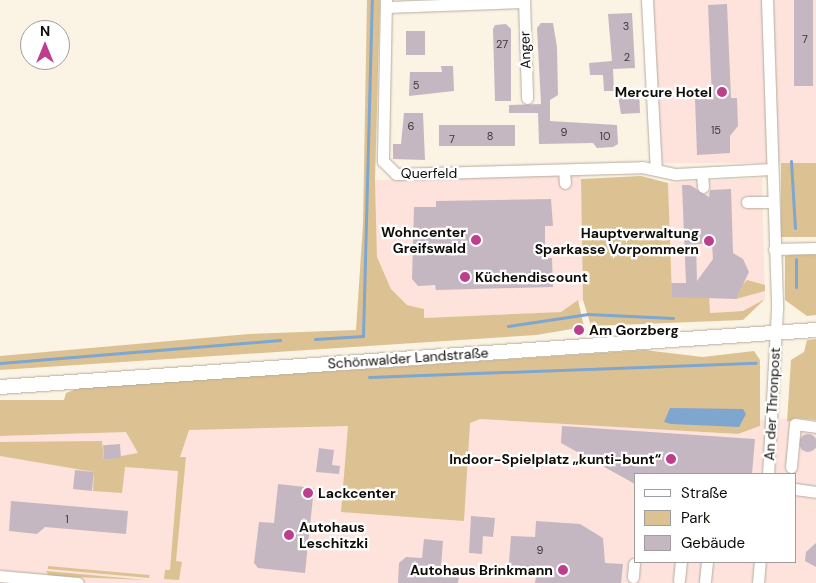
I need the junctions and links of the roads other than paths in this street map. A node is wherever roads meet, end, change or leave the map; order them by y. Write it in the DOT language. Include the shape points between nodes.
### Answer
graph roads {
  1 [pos="647,0"];
  2 [pos="767,0"];
  3 [pos="524,1"];
  4 [pos="386,4"];
  5 [pos="527,98"];
  6 [pos="772,169"];
  7 [pos="564,170"];
  8 [pos="656,170"];
  9 [pos="702,173"];
  10 [pos="565,184"];
  11 [pos="703,186"];
  12 [pos="748,202"];
  13 [pos="772,202"];
  14 [pos="816,248"];
  15 [pos="774,249"];
  16 [pos="816,330"];
  17 [pos="776,333"];
  18 [pos="0,387"];
  19 [pos="816,427"];
  20 [pos="791,467"];
  21 [pos="768,473"];
  22 [pos="796,489"];
  23 [pos="816,492"];
  24 [pos="681,563"];
  25 [pos="707,563"];
  26 [pos="760,563"];
  27 [pos="634,564"];
  28 [pos="0,576"];
  29 [pos="633,577"];
  30 [pos="680,580"];
  31 [pos="705,582"];
  32 [pos="78,583"];
  33 [pos="758,583"];
  1 -- 8 [label="street"];
  2 -- 6 [label="street"];
  3 -- 4 [label="street, Anger"];
  3 -- 5 [label="street, Anger"];
  4 -- 7 [label="street, Querfeld" via="383,161 386,169 396,174"];
  6 -- 9 [label="street, Querfeld"];
  6 -- 13 [label="street"];
  7 -- 8 [label="street, Querfeld" via="642,167"];
  7 -- 10 [label="street"];
  8 -- 9 [label="street, Querfeld"];
  9 -- 11 [label="street"];
  12 -- 13 [label="street"];
  13 -- 15 [label="street"];
  14 -- 15 [label="street"];
  15 -- 17 [label="street"];
  16 -- 17 [label="main road, Schönwalder Landstraße"];
  17 -- 18 [label="main road, Schönwalder Landstraße"];
  17 -- 21 [label="street, An der Thronpost"];
  19 -- 20 [label="street" via="796,424"];
  22 -- 23 [label="street"];
  24 -- 30 [label="street"];
  25 -- 31 [label="street"];
  26 -- 33 [label="street"];
  27 -- 29 [label="street"];
  28 -- 32 [label="street"];
}
